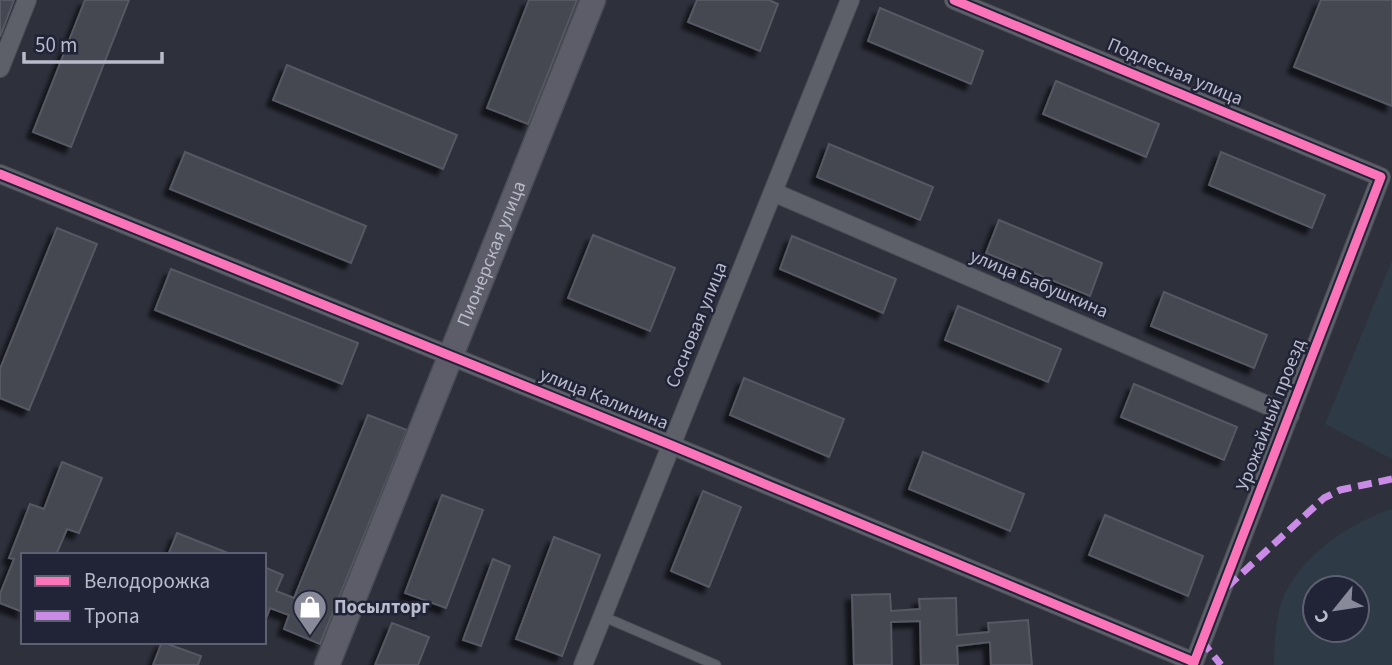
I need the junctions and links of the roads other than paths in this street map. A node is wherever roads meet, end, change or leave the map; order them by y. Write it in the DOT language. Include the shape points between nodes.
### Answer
graph roads {
  1 [pos="27,0"];
  2 [pos="593,0"];
  3 [pos="850,0"];
  4 [pos="954,0"];
  5 [pos="0,68"];
  6 [pos="0,174"];
  7 [pos="1381,177"];
  8 [pos="773,192"];
  9 [pos="452,357"];
  10 [pos="1290,415"];
  11 [pos="671,445"];
  12 [pos="603,617"];
  13 [pos="1193,664"];
  14 [pos="327,665"];
  15 [pos="583,665"];
  16 [pos="716,665"];
  1 -- 5 [label="street"];
  2 -- 9 [label="street, Пионерская улица"];
  3 -- 8 [label="street, Сосновая улица"];
  4 -- 7 [label="street, Подлесная улица"];
  6 -- 9 [label="street, улица Калинина"];
  7 -- 10 [label="street, Урожайный проезд"];
  8 -- 10 [label="street, улица Бабушкина"];
  8 -- 11 [label="street, Сосновая улица"];
  9 -- 11 [label="street, улица Калинина"];
  9 -- 14 [label="street, Пионерская улица"];
  10 -- 13 [label="street, Урожайный проезд"];
  11 -- 12 [label="street, Сосновая улица"];
  11 -- 13 [label="street, улица Калинина"];
  12 -- 15 [label="street, Сосновая улица"];
  12 -- 16 [label="lane"];
}
